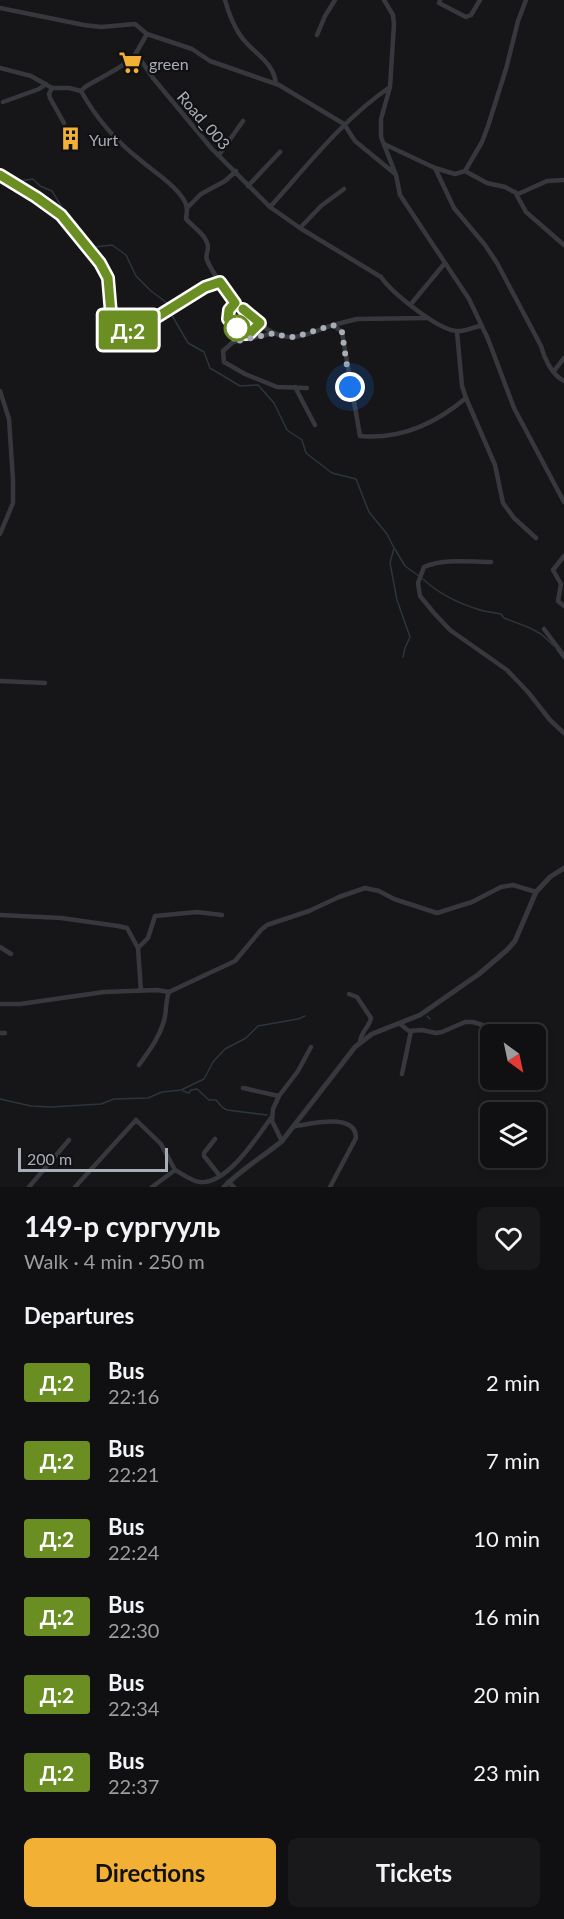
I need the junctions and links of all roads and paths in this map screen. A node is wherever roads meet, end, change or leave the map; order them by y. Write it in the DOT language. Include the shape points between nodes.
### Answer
graph roads {
  1 [pos="225,0"];
  2 [pos="335,0"];
  3 [pos="384,0"];
  4 [pos="441,0"];
  5 [pos="480,0"];
  6 [pos="526,0"];
  7 [pos="0,8"];
  8 [pos="147,34"];
  9 [pos="317,35"];
  10 [pos="136,52"];
  11 [pos="0,68"];
  12 [pos="46,84"];
  13 [pos="276,84"];
  14 [pos="390,87"];
  15 [pos="52,88"];
  16 [pos="81,92"];
  17 [pos="3,102"];
  18 [pos="243,121"];
  19 [pos="64,123"];
  20 [pos="344,124"];
  21 [pos="384,144"];
  22 [pos="280,152"];
  23 [pos="219,155"];
  24 [pos="435,168"];
  25 [pos="236,171"];
  26 [pos="465,171"];
  27 [pos="0,174"];
  28 [pos="396,175"];
  29 [pos="564,180"];
  30 [pos="248,186"];
  31 [pos="344,189"];
  32 [pos="513,190"];
  33 [pos="270,207"];
  34 [pos="187,208"];
  35 [pos="300,228"];
  36 [pos="564,245"];
  37 [pos="445,263"];
  38 [pos="220,282"];
  39 [pos="411,304"];
  40 [pos="427,318"];
  41 [pos="333,325"];
  42 [pos="482,325"];
  43 [pos="457,332"];
  44 [pos="275,333"];
  45 [pos="564,358"];
  46 [pos="554,371"];
  47 [pos="564,381"];
  48 [pos="295,387"];
  49 [pos="307,388"];
  50 [pos="0,391"];
  51 [pos="466,398"];
  52 [pos="315,425"];
  53 [pos="564,502"];
  54 [pos="0,534"];
  55 [pos="536,538"];
  56 [pos="564,556"];
  57 [pos="490,562"];
  58 [pos="564,606"];
  59 [pos="544,629"];
  60 [pos="564,656"];
  61 [pos="0,681"];
  62 [pos="45,683"];
  63 [pos="564,733"];
  64 [pos="564,868"];
  65 [pos="536,892"];
  66 [pos="0,915"];
  67 [pos="222,915"];
  68 [pos="0,947"];
  69 [pos="138,948"];
  70 [pos="11,954"];
  71 [pos="141,991"];
  72 [pos="170,992"];
  73 [pos="349,993"];
  74 [pos="0,1004"];
  75 [pos="400,1024"];
  76 [pos="483,1024"];
  77 [pos="411,1031"];
  78 [pos="360,1043"];
  79 [pos="311,1047"];
  80 [pos="139,1065"];
  81 [pos="402,1074"];
  82 [pos="243,1088"];
  83 [pos="279,1096"];
  84 [pos="271,1118"];
  85 [pos="295,1126"];
  86 [pos="215,1139"];
  87 [pos="69,1140"];
  88 [pos="282,1141"];
  89 [pos="235,1165"];
  90 [pos="175,1170"];
  91 [pos="242,1171"];
  92 [pos="220,1176"];
  93 [pos="226,1185"];
  94 [pos="29,1187"];
  95 [pos="75,1187"];
  96 [pos="152,1187"];
  97 [pos="234,1187"];
  98 [pos="330,1187"];
  1 -- 13 [label="street" via="239,34 268,63"];
  2 -- 9 [label="street"];
  3 -- 14 [label="street" via="394,24"];
  4 -- 5 [label="street" via="439,3 444,7 466,17"];
  6 -- 26 [label="street" via="485,134"];
  7 -- 8 [label="street" via="84,25 135,24"];
  8 -- 10 [label="street"];
  8 -- 13 [label="street"];
  10 -- 16 [label="street"];
  10 -- 23 [label="street, Road_003" via="153,78"];
  11 -- 12 [label="street"];
  12 -- 15 [label="street"];
  12 -- 17 [label="street"];
  13 -- 20 [label="street"];
  14 -- 20 [label="street"];
  14 -- 21 [label="street" via="381,119"];
  15 -- 16 [label="street"];
  15 -- 19 [label="street" via="50,98"];
  16 -- 34 [label="street" via="97,118 167,181"];
  18 -- 23 [label="street"];
  20 -- 28 [label="street" via="356,141"];
  20 -- 33 [label="street"];
  21 -- 24 [label="street"];
  21 -- 28 [label="street"];
  22 -- 30 [label="street"];
  23 -- 25 [label="street, Road_003"];
  24 -- 26 [label="street" via="455,174"];
  24 -- 46 [label="street" via="454,208 497,263"];
  25 -- 30 [label="street, Road_003"];
  25 -- 34 [label="street"];
  26 -- 32 [label="street" via="487,183"];
  27 -- 38 [label="street" via="61,215 100,263 108,278 111,314 119,326 137,328"];
  28 -- 37 [label="street" via="400,195"];
  29 -- 32 [label="street" via="547,182 518,194"];
  30 -- 33 [label="street, Road_003"];
  31 -- 35 [label="street"];
  32 -- 36 [label="street" via="526,212"];
  33 -- 35 [label="street, Road_003"];
  34 -- 38 [label="street" via="186,219 205,237 206,257"];
  35 -- 39 [label="street, Road_003" via="381,277"];
  37 -- 39 [label="street"];
  37 -- 42 [label="street"];
  38 -- 44 [label="street" via="235,303"];
  39 -- 40 [label="street, Road_003"];
  40 -- 41 [label="street" via="357,319"];
  40 -- 43 [label="street"];
  41 -- 44 [label="street" via="295,337"];
  41 -- 51 [label="street" via="342,332 360,436 390,437 426,426"];
  42 -- 43 [label="street"];
  42 -- 53 [label="street" via="514,408"];
  43 -- 51 [label="street"];
  44 -- 48 [label="street" via="227,345 224,362 277,387"];
  45 -- 46 [label="street"];
  46 -- 47 [label="street"];
  48 -- 49 [label="street"];
  48 -- 52 [label="street"];
  50 -- 54 [label="street" via="9,419 14,480 13,503"];
  51 -- 55 [label="street" via="495,465 503,503"];
  56 -- 58 [label="street" via="553,570 561,584 558,600"];
  57 -- 63 [label="street" via="444,562 424,567 418,583 420,596 450,630 507,670"];
  59 -- 60 [label="street"];
  61 -- 62 [label="street"];
  64 -- 65 [label="street"];
  65 -- 72 [label="street" via="513,885 501,887 437,913 365,888 267,926 238,960"];
  65 -- 75 [label="street" via="515,941 507,950 448,996"];
  66 -- 69 [label="street" via="61,918 127,928"];
  67 -- 69 [label="street" via="197,912 155,916 148,938"];
  68 -- 70 [label="street"];
  69 -- 71 [label="street"];
  71 -- 72 [label="street"];
  71 -- 74 [label="street"];
  72 -- 80 [label="street" via="160,1035"];
  73 -- 78 [label="street" via="357,997 371,1018"];
  75 -- 77 [label="street"];
  75 -- 78 [label="street"];
  76 -- 77 [label="street" via="469,1022 440,1032"];
  77 -- 81 [label="street"];
  78 -- 85 [label="street"];
  79 -- 83 [label="street"];
  82 -- 83 [label="street"];
  83 -- 84 [label="street"];
  84 -- 88 [label="street"];
  84 -- 89 [label="street"];
  85 -- 88 [label="street"];
  85 -- 98 [label="street" via="341,1121 355,1131 356,1138"];
  86 -- 92 [label="street" via="204,1156"];
  87 -- 94 [label="street"];
  88 -- 91 [label="street"];
  89 -- 91 [label="street"];
  89 -- 92 [label="street"];
  90 -- 92 [label="street" via="200,1182"];
  90 -- 95 [label="street" via="161,1144 136,1120"];
  90 -- 96 [label="street"];
  91 -- 93 [label="street"];
  93 -- 97 [label="street"];
}
